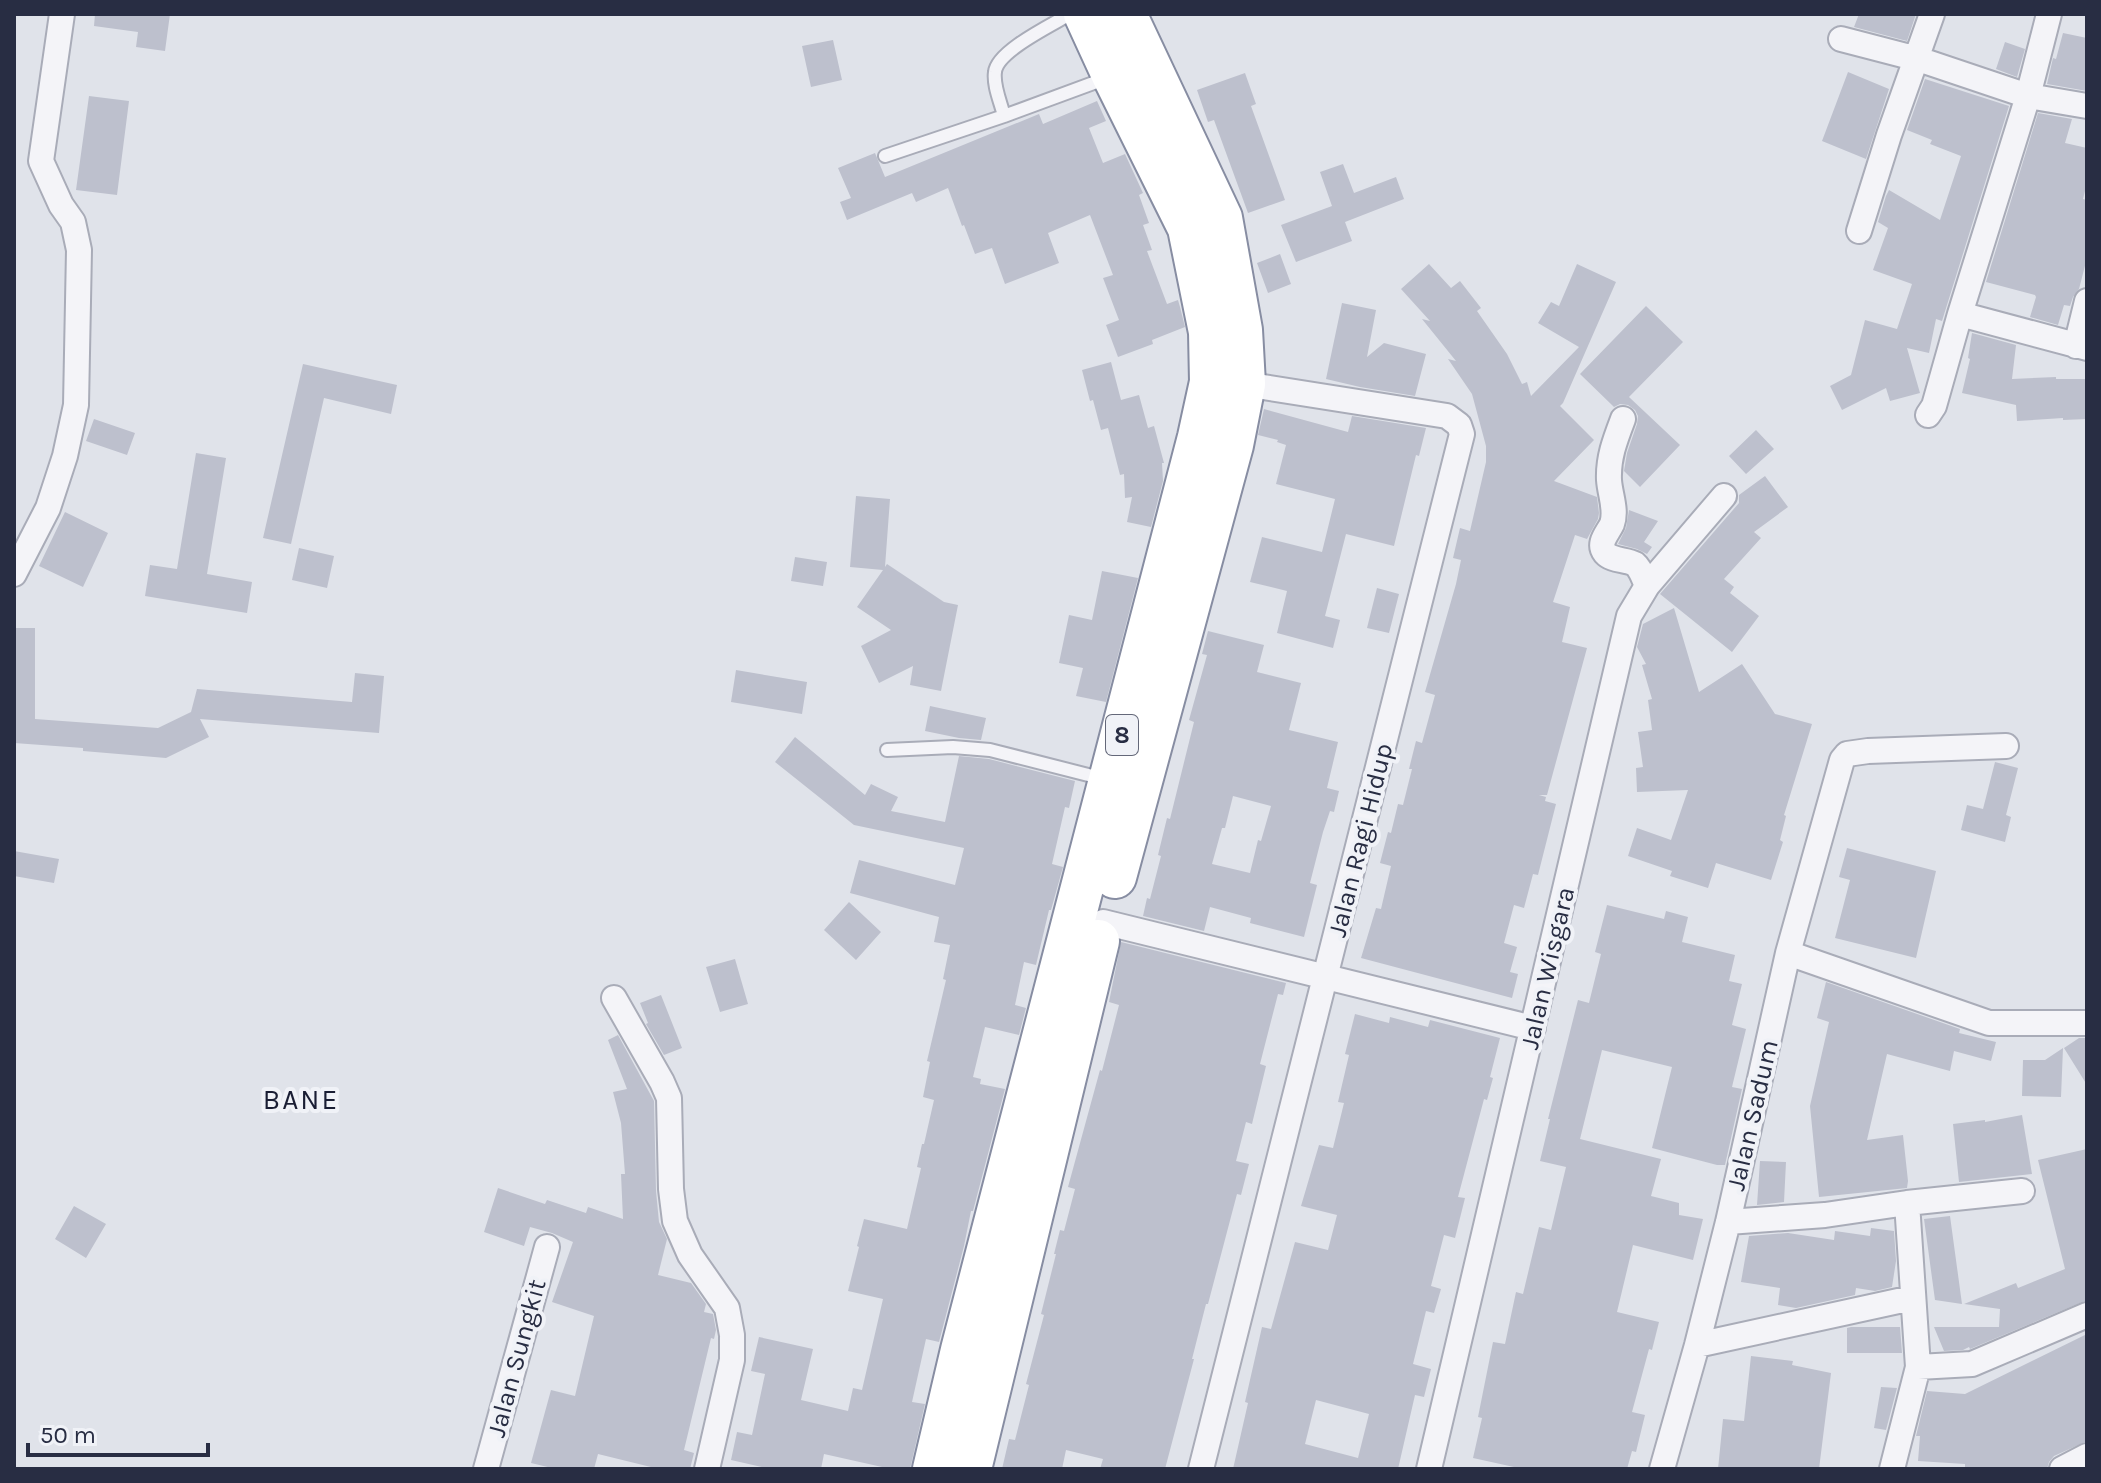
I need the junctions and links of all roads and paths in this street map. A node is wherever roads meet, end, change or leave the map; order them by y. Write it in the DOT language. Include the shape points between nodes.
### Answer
graph roads {
  1 [pos="62,14"];
  2 [pos="1070,14"];
  3 [pos="1085,14"];
  4 [pos="1125,14"];
  5 [pos="1932,14"];
  6 [pos="2049,14"];
  7 [pos="1841,39"];
  8 [pos="1918,59"];
  9 [pos="1113,75"];
  10 [pos="2028,96"];
  11 [pos="2087,106"];
  12 [pos="1004,116"];
  13 [pos="885,156"];
  14 [pos="1859,231"];
  15 [pos="2087,301"];
  16 [pos="1960,314"];
  17 [pos="2082,347"];
  18 [pos="1244,384"];
  19 [pos="1928,415"];
  20 [pos="1623,419"];
  21 [pos="1724,496"];
  22 [pos="14,574"];
  23 [pos="1647,586"];
  24 [pos="2006,746"];
  25 [pos="887,750"];
  26 [pos="1110,781"];
  27 [pos="1103,922"];
  28 [pos="1788,953"];
  29 [pos="1325,976"];
  30 [pos="614,998"];
  31 [pos="2087,1023"];
  32 [pos="1533,1028"];
  33 [pos="2022,1191"];
  34 [pos="1907,1203"];
  35 [pos="1728,1222"];
  36 [pos="547,1247"];
  37 [pos="1912,1298"];
  38 [pos="2087,1315"];
  39 [pos="1697,1345"];
  40 [pos="1918,1367"];
  41 [pos="2087,1456"];
  42 [pos="486,1469"];
  43 [pos="707,1469"];
  44 [pos="934,1469"];
  45 [pos="970,1469"];
  46 [pos="1201,1469"];
  47 [pos="1429,1469"];
  48 [pos="1662,1469"];
  49 [pos="1892,1469"];
  50 [pos="2062,1469"];
  1 -- 22 [label="street" via="41,161 73,222 79,250 76,405 48,508"];
  2 -- 12 [label="lane" via="996,64"];
  3 -- 9 [label="highway, 8"];
  4 -- 18 [label="highway, 8" via="1221,218 1241,330"];
  5 -- 8 [label="street"];
  6 -- 10 [label="street"];
  7 -- 8 [label="street"];
  8 -- 10 [label="street"];
  8 -- 14 [label="street"];
  9 -- 12 [label="lane"];
  9 -- 26 [label="highway, 8" via="1189,228 1210,332 1211,382"];
  10 -- 11 [label="street"];
  10 -- 16 [label="street"];
  12 -- 13 [label="lane"];
  15 -- 17 [label="street"];
  16 -- 17 [label="street"];
  16 -- 19 [label="street"];
  18 -- 27 [label="highway, 8"];
  18 -- 29 [label="street, Jalan Ragi Hidup" via="1447,416 1462,434"];
  20 -- 23 [label="street" via="1612,448 1612,524 1603,547 1611,557 1635,564"];
  21 -- 23 [label="street, Jalan Wisgara"];
  23 -- 32 [label="street, Jalan Wisgara" via="1629,616"];
  24 -- 28 [label="street, Jalan Sadum" via="1847,754"];
  25 -- 26 [label="lane" via="990,750"];
  26 -- 44 [label="highway, 8"];
  27 -- 29 [label="street"];
  27 -- 45 [label="highway, 8"];
  28 -- 31 [label="street" via="1989,1023"];
  28 -- 35 [label="street, Jalan Sadum"];
  29 -- 32 [label="street"];
  29 -- 46 [label="street, Jalan Ragi Hidup"];
  30 -- 43 [label="street" via="669,1098 675,1221 690,1255 727,1308 732,1360"];
  32 -- 47 [label="street, Jalan Wisgara"];
  33 -- 34 [label="street"];
  34 -- 35 [label="street"];
  34 -- 37 [label="street"];
  35 -- 39 [label="street, Jalan Sadum"];
  36 -- 42 [label="street, Jalan Sungkit"];
  37 -- 39 [label="street"];
  37 -- 40 [label="street"];
  38 -- 40 [label="street" via="1972,1364"];
  39 -- 48 [label="street, Jalan Sadum"];
  40 -- 49 [label="street"];
  41 -- 50 [label="street"];
}
